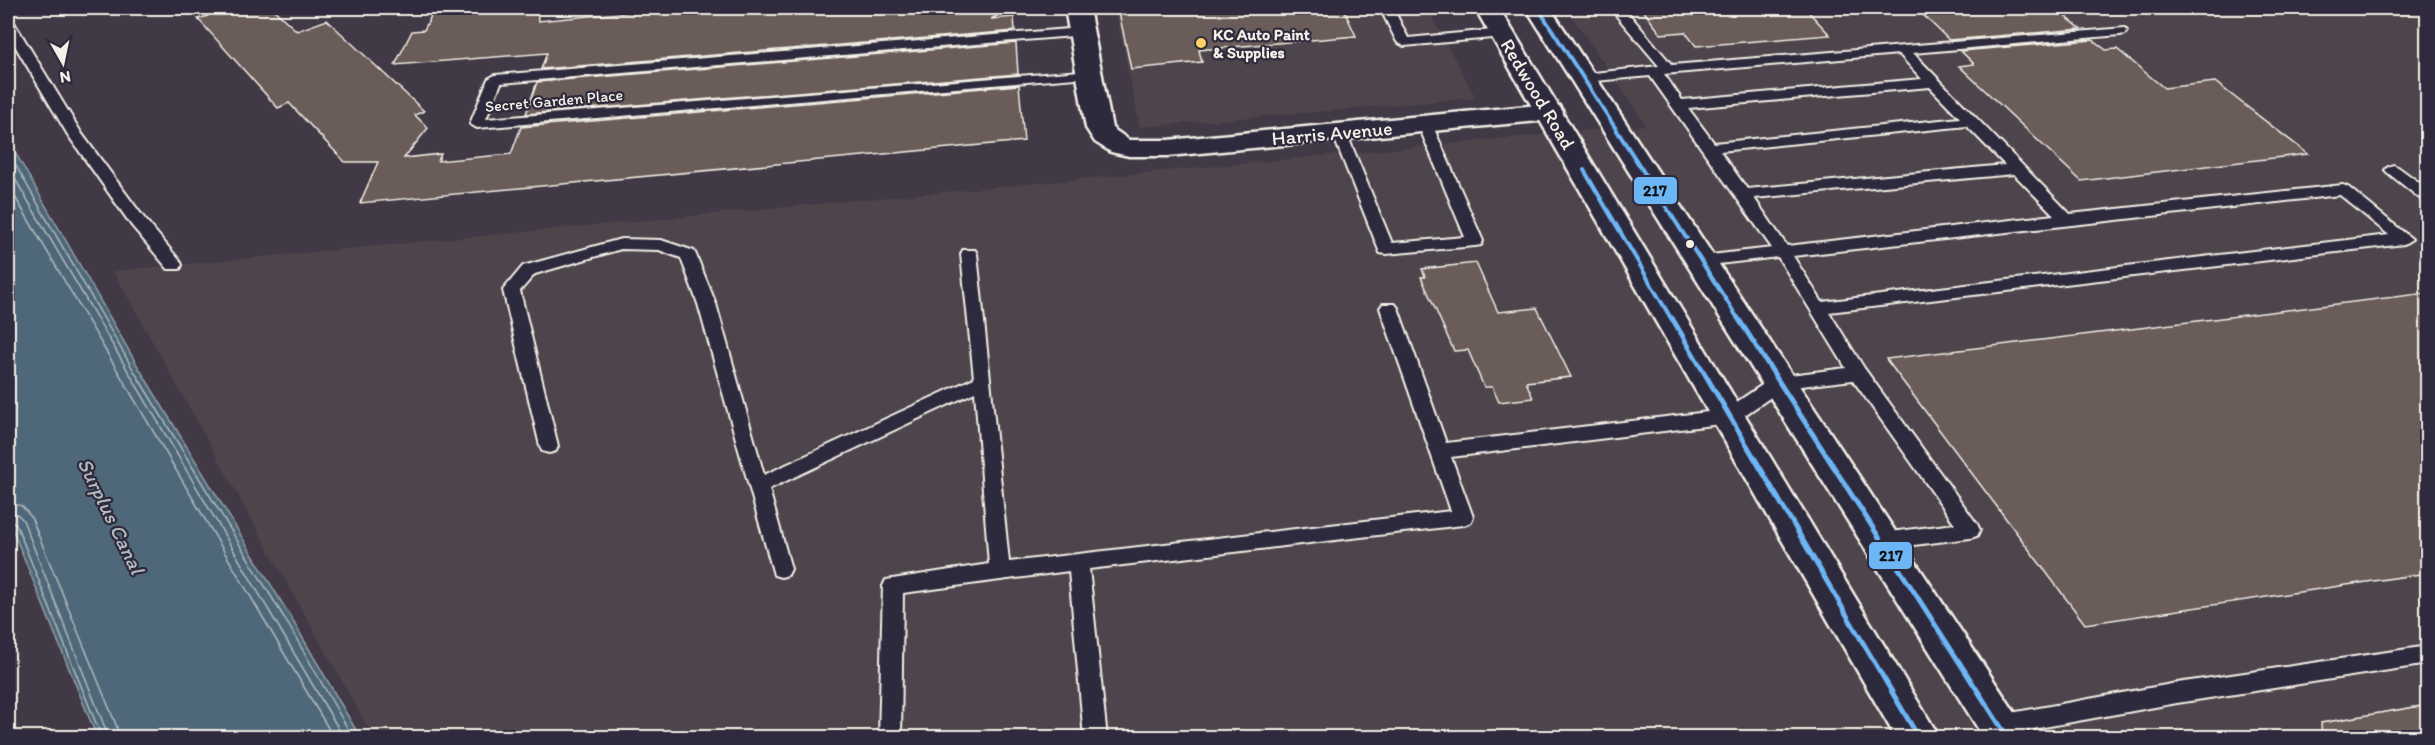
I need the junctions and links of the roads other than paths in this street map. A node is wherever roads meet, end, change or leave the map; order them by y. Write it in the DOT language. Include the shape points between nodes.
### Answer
graph roads {
  1 [pos="1387,8"];
  2 [pos="1487,8"];
  3 [pos="1538,8"];
  4 [pos="1617,8"];
  5 [pos="1079,20"];
  6 [pos="8,24"];
  7 [pos="2120,31"];
  8 [pos="1503,33"];
  9 [pos="1902,50"];
  10 [pos="1661,70"];
  11 [pos="1088,73"];
  12 [pos="1584,78"];
  13 [pos="1934,82"];
  14 [pos="1679,105"];
  15 [pos="1550,112"];
  16 [pos="1972,121"];
  17 [pos="1425,124"];
  18 [pos="1339,132"];
  19 [pos="1710,148"];
  20 [pos="2018,169"];
  21 [pos="2393,170"];
  22 [pos="1743,194"];
  23 [pos="2427,196"];
  24 [pos="2066,219"];
  25 [pos="1783,251"];
  26 [pos="969,254"];
  27 [pos="1702,261"];
  28 [pos="174,265"];
  29 [pos="1389,308"];
  30 [pos="1818,308"];
  31 [pos="1858,373"];
  32 [pos="984,381"];
  33 [pos="1780,382"];
  34 [pos="1729,416"];
  35 [pos="549,446"];
  36 [pos="1439,451"];
  37 [pos="760,485"];
  38 [pos="1882,541"];
  39 [pos="1078,562"];
  40 [pos="781,568"];
  41 [pos="1000,571"];
  42 [pos="2427,655"];
  43 [pos="2004,731"];
  44 [pos="890,738"];
  45 [pos="1096,738"];
  46 [pos="1919,738"];
  1 -- 8 [label="lane" via="1404,42"];
  2 -- 8 [label="main road, Redwood Road"];
  3 -- 12 [label="main road"];
  4 -- 10 [label="lane"];
  5 -- 11 [label="main road"];
  5 -- 11 [label="lane, Secret Garden Place" via="495,79 477,124"];
  6 -- 28 [label="lane" via="75,135"];
  7 -- 9 [label="lane"];
  8 -- 15 [label="main road, Redwood Road"];
  9 -- 10 [label="lane"];
  9 -- 13 [label="lane"];
  10 -- 12 [label="lane"];
  10 -- 14 [label="lane"];
  11 -- 18 [label="main road, Harris Avenue" via="1099,129 1107,140 1125,148"];
  12 -- 27 [label="main road"];
  13 -- 14 [label="lane"];
  13 -- 16 [label="lane"];
  14 -- 19 [label="lane"];
  15 -- 17 [label="main road, Harris Avenue"];
  15 -- 34 [label="main road, Redwood Road"];
  16 -- 19 [label="lane"];
  16 -- 20 [label="lane"];
  17 -- 18 [label="main road, Harris Avenue"];
  17 -- 18 [label="lane" via="1475,241 1386,249"];
  19 -- 22 [label="lane"];
  20 -- 22 [label="lane"];
  20 -- 24 [label="lane"];
  21 -- 23 [label="lane"];
  22 -- 25 [label="lane"];
  24 -- 25 [label="lane"];
  24 -- 30 [label="lane" via="2343,190 2404,239"];
  25 -- 27 [label="lane"];
  25 -- 30 [label="lane"];
  26 -- 32 [label="lane"];
  27 -- 33 [label="main road"];
  29 -- 36 [label="lane"];
  30 -- 31 [label="lane"];
  31 -- 33 [label="lane"];
  31 -- 38 [label="lane" via="1970,531"];
  32 -- 37 [label="lane"];
  32 -- 41 [label="lane"];
  33 -- 34 [label="lane"];
  33 -- 38 [label="main road"];
  34 -- 36 [label="lane"];
  34 -- 46 [label="main road, Redwood Road"];
  35 -- 37 [label="lane" via="511,290 529,270 621,244 661,246 688,255 707,304"];
  36 -- 39 [label="lane" via="1463,517"];
  37 -- 40 [label="lane"];
  38 -- 43 [label="main road"];
  39 -- 41 [label="lane"];
  39 -- 45 [label="lane"];
  41 -- 44 [label="lane" via="893,586"];
  42 -- 43 [label="lane" via="2177,693"];
}
